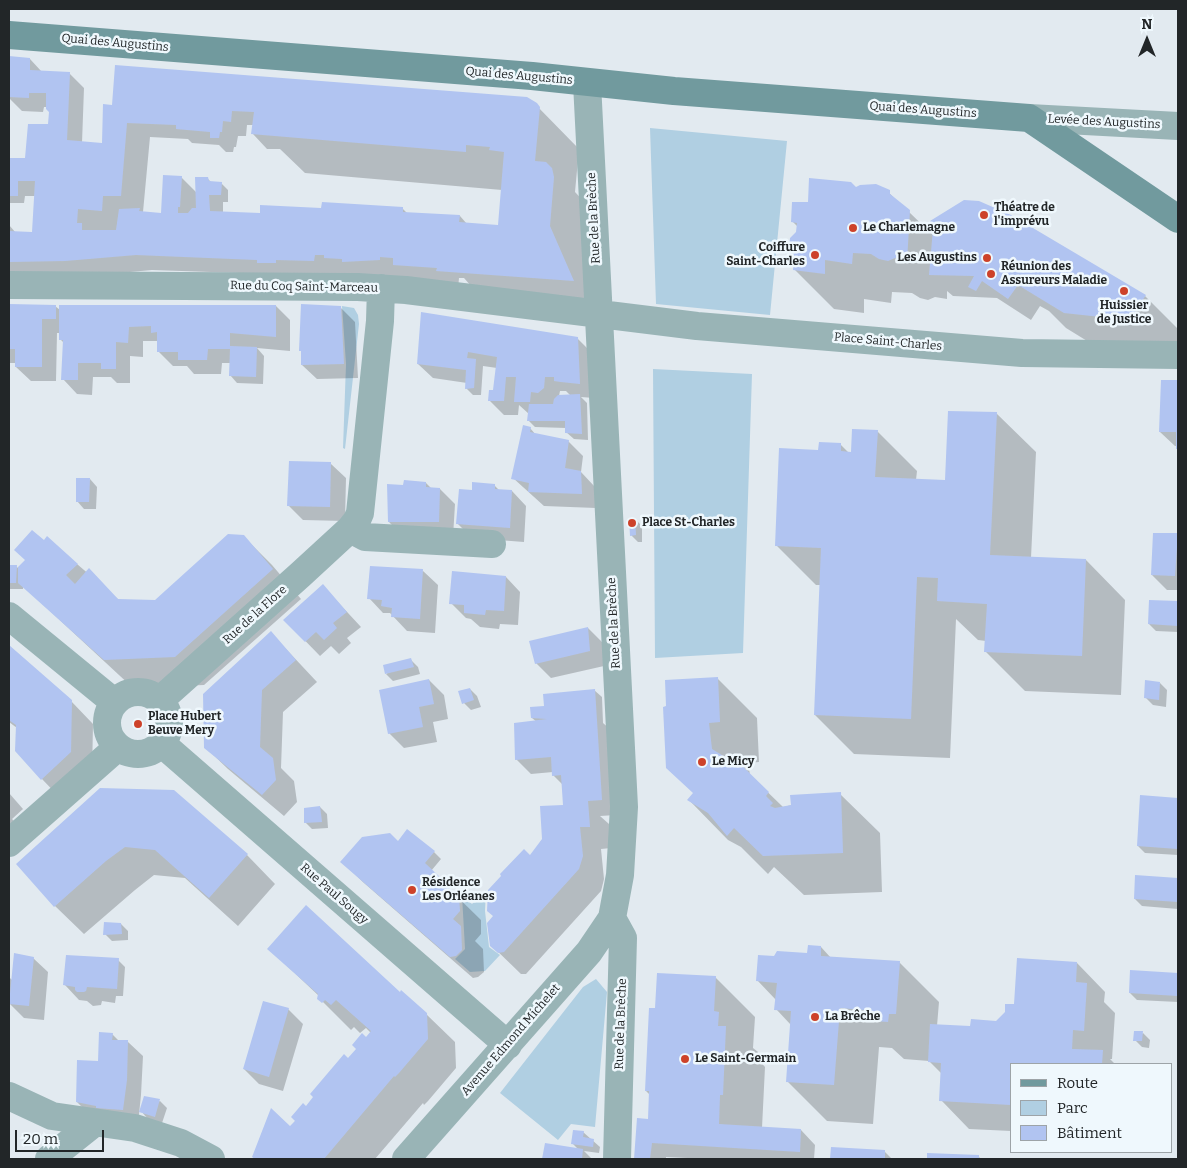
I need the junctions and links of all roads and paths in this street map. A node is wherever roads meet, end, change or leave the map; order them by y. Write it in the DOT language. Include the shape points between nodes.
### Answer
graph roads {
  1 [pos="9,35"];
  2 [pos="587,83"];
  3 [pos="1030,118"];
  4 [pos="1178,126"];
  5 [pos="1178,219"];
  6 [pos="9,285"];
  7 [pos="381,288"];
  8 [pos="598,315"];
  9 [pos="1178,354"];
  10 [pos="350,529"];
  11 [pos="492,544"];
  12 [pos="9,616"];
  13 [pos="159,701"];
  14 [pos="114,702"];
  15 [pos="162,743"];
  16 [pos="118,747"];
  17 [pos="9,843"];
  18 [pos="612,918"];
  19 [pos="508,1045"];
  20 [pos="9,1096"];
  21 [pos="94,1123"];
  22 [pos="49,1159"];
  23 [pos="211,1159"];
  24 [pos="406,1159"];
  25 [pos="617,1159"];
  1 -- 2 [label="main road, Quai des Augustins"];
  2 -- 3 [label="main road, Quai des Augustins"];
  2 -- 8 [label="street, Rue de la Brèche"];
  3 -- 4 [label="street, Levée des Augustins"];
  3 -- 5 [label="main road"];
  6 -- 7 [label="street, Rue du Coq Saint-Marceau"];
  7 -- 8 [label="street, Rue du Coq Saint-Marceau"];
  7 -- 10 [label="street, Rue de la Flore" via="360,513"];
  8 -- 9 [label="street, Place Saint-Charles" via="1022,353"];
  8 -- 18 [label="street, Rue de la Brèche" via="624,807 620,875"];
  10 -- 11 [label="street" via="365,537"];
  10 -- 13 [label="street, Rue de la Flore"];
  12 -- 14 [label="street"];
  13 -- 14 [label="street" via="142,692 122,696"];
  13 -- 15 [label="street" via="165,708 168,726"];
  14 -- 16 [label="street" via="106,721 111,740"];
  15 -- 16 [label="street" via="146,753 136,754"];
  15 -- 19 [label="street, Rue Paul Sougy"];
  16 -- 17 [label="street"];
  18 -- 19 [label="street, Avenue Edmond Michelet" via="589,952"];
  18 -- 25 [label="street, Rue de la Brèche" via="623,938"];
  19 -- 24 [label="street, Avenue Edmond Michelet"];
  20 -- 21 [label="street" via="52,1116"];
  21 -- 22 [label="street"];
  21 -- 23 [label="street" via="135,1128 181,1143"];
}
